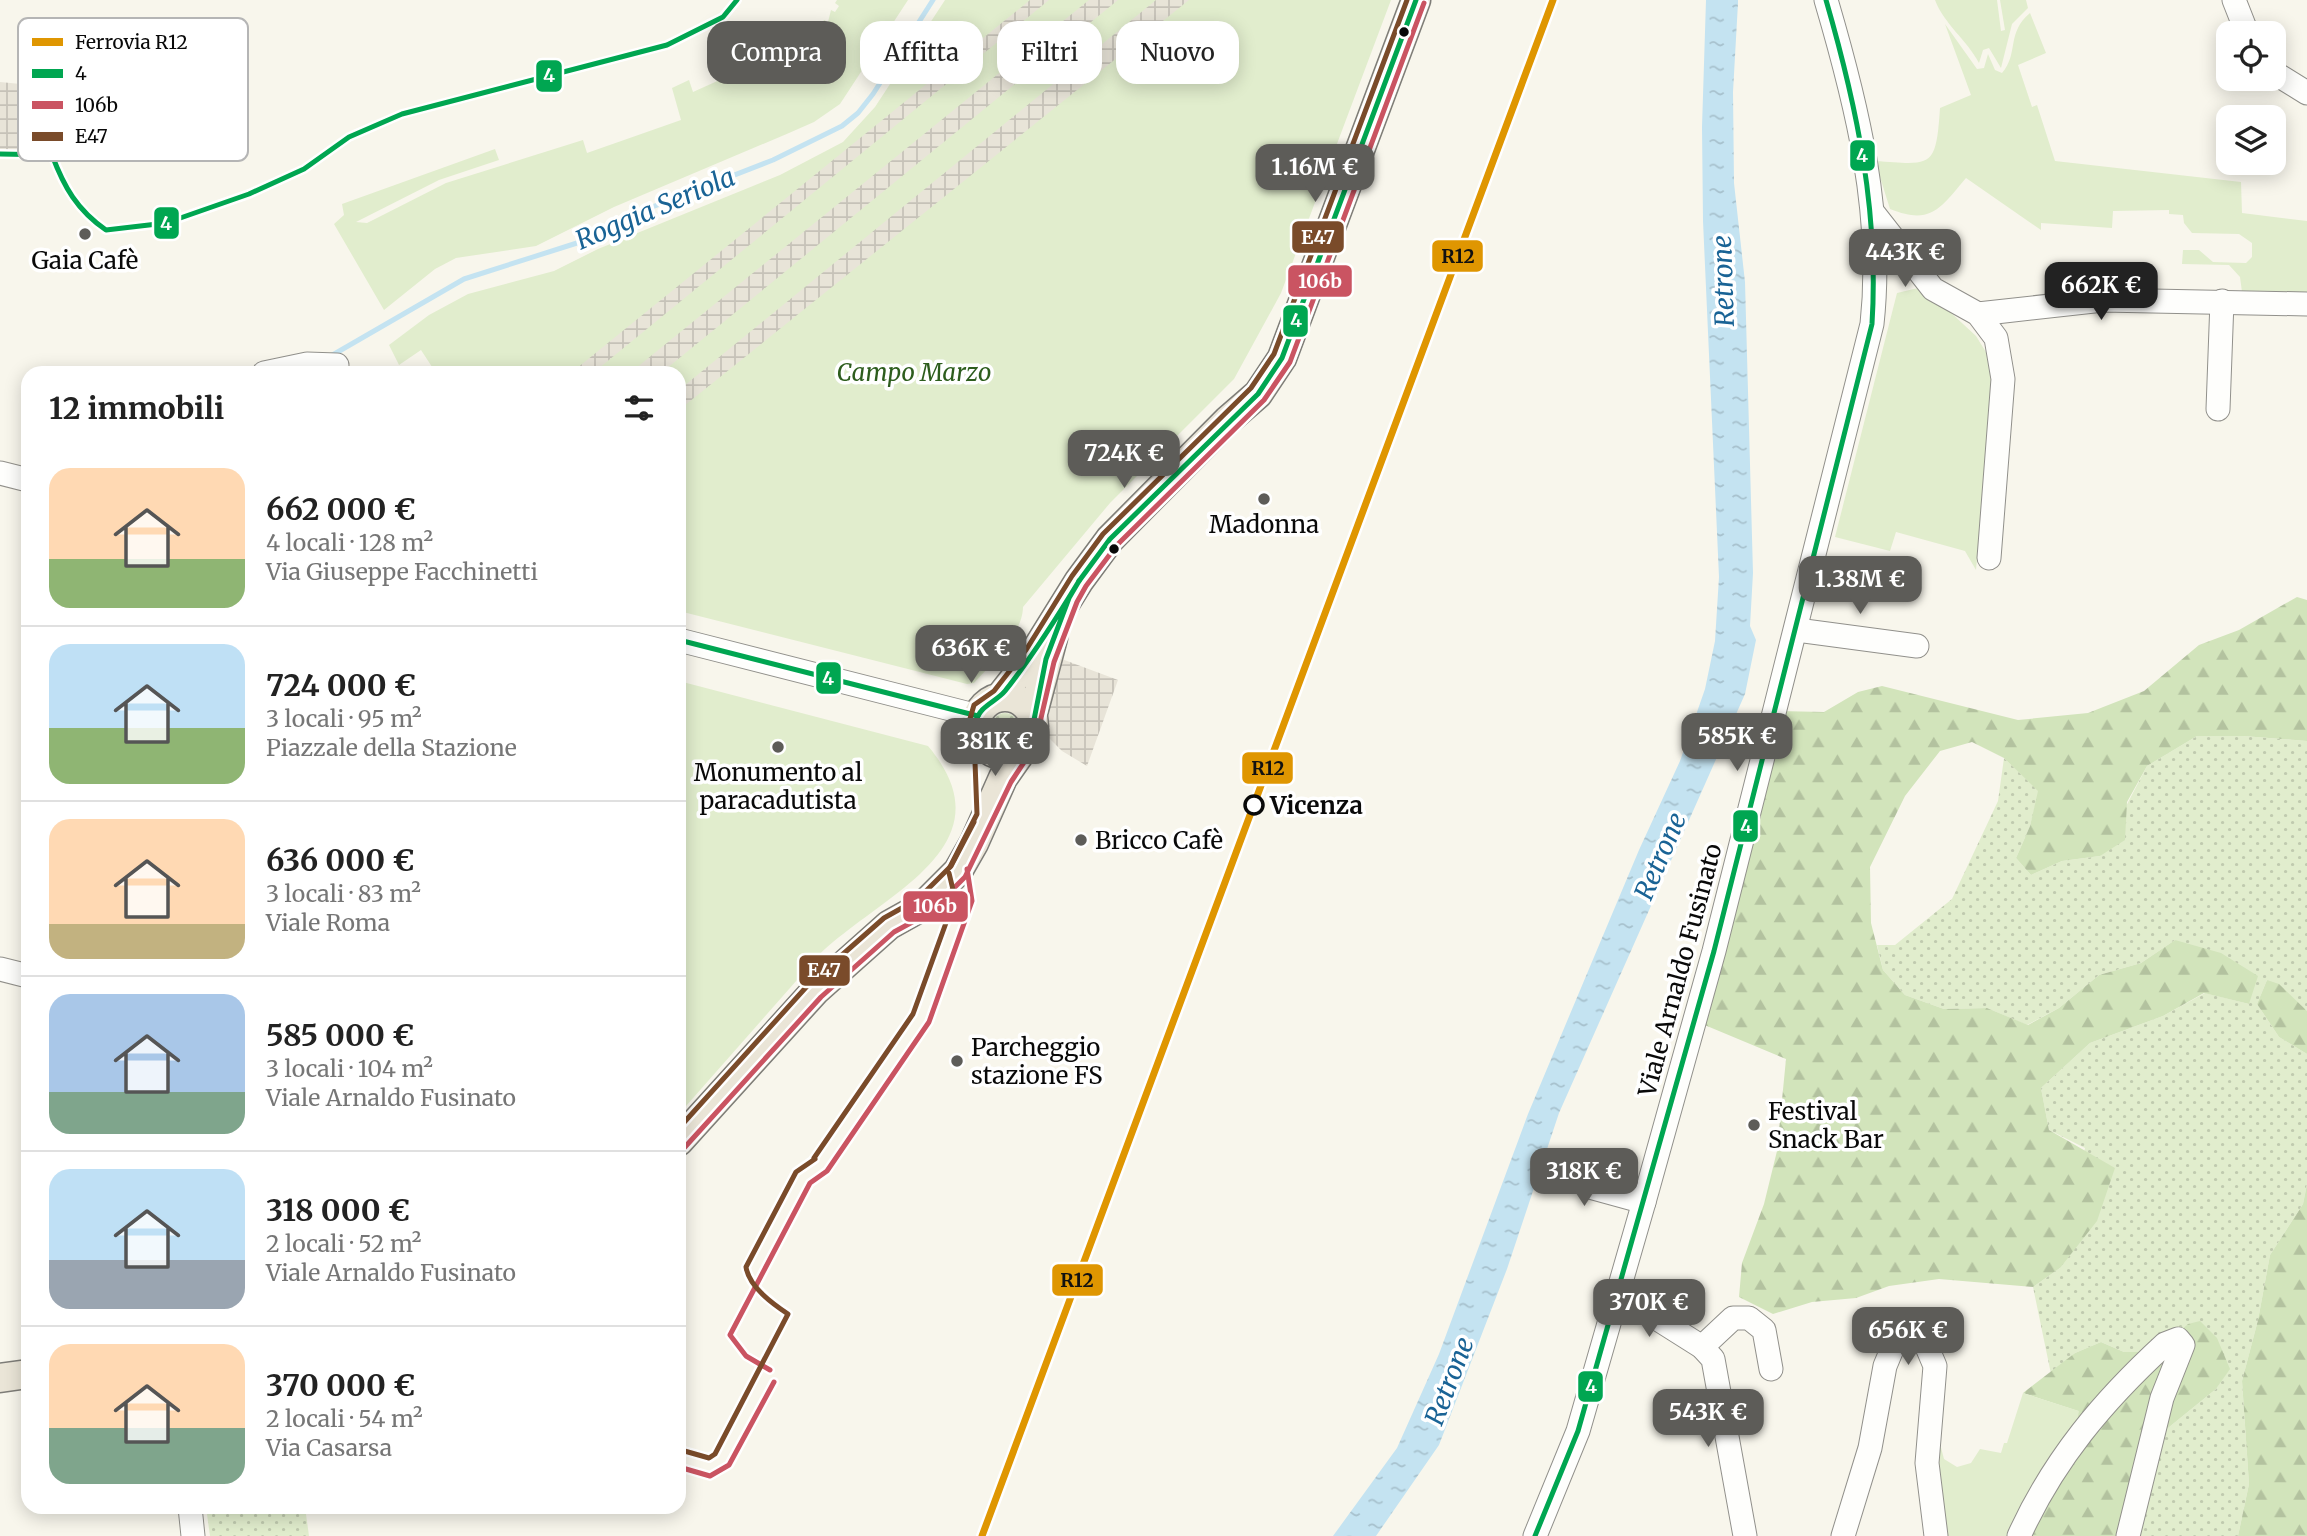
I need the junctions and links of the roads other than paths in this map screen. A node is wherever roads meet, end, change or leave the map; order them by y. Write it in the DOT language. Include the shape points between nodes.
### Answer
graph roads {
  1 [pos="1416,0"];
  2 [pos="1826,0"];
  3 [pos="2234,0"];
  4 [pos="2242,21"];
  5 [pos="2286,80"];
  6 [pos="2307,93"];
  7 [pos="1875,215"];
  8 [pos="2222,301"];
  9 [pos="2307,304"];
  10 [pos="1978,314"];
  11 [pos="337,365"];
  12 [pos="297,366"];
  13 [pos="2218,409"];
  14 [pos="0,473"];
  15 [pos="21,478"];
  16 [pos="1989,558"];
  17 [pos="1069,598"];
  18 [pos="1797,630"];
  19 [pos="686,642"];
  20 [pos="1917,646"];
  21 [pos="1000,698"];
  22 [pos="1032,717"];
  23 [pos="979,728"];
  24 [pos="1024,748"];
  25 [pos="986,816"];
  26 [pos="0,969"];
  27 [pos="21,974"];
  28 [pos="686,1133"];
  29 [pos="1577,1162"];
  30 [pos="1644,1202"];
  31 [pos="1618,1294"];
  32 [pos="1702,1347"];
  33 [pos="1771,1369"];
  34 [pos="21,1375"];
  35 [pos="0,1377"];
  36 [pos="191,1514"];
  37 [pos="193,1536"];
  38 [pos="1535,1536"];
  39 [pos="1745,1536"];
  40 [pos="1843,1536"];
  41 [pos="1936,1536"];
  42 [pos="2019,1536"];
  43 [pos="2127,1536"];
  1 -- 17 [label="main road" via="1282,358 1258,394 1110,539"];
  2 -- 7 [label="street, Viale Arnaldo Fusinato"];
  3 -- 4 [label="street"];
  5 -- 6 [label="street"];
  7 -- 10 [label="street" via="1933,289"];
  7 -- 18 [label="street, Viale Arnaldo Fusinato" via="1872,324"];
  8 -- 9 [label="street"];
  8 -- 10 [label="street" via="2104,300"];
  8 -- 13 [label="street"];
  10 -- 16 [label="street" via="1996,338 2003,379"];
  11 -- 12 [label="street"];
  14 -- 15 [label="street"];
  17 -- 21 [label="main road"];
  17 -- 22 [label="main road" via="1046,659"];
  18 -- 20 [label="street"];
  18 -- 30 [label="street, Viale Arnaldo Fusinato"];
  19 -- 23 [label="street"];
  21 -- 22 [label="main road" via="1022,703"];
  21 -- 23 [label="main road" via="986,704"];
  22 -- 24 [label="main road" via="1032,735"];
  23 -- 24 [label="main road" via="998,754"];
  23 -- 25 [label="main road"];
  24 -- 25 [label="main road" via="1003,778"];
  25 -- 28 [label="main road" via="958,871 923,906 889,925 815,991"];
  26 -- 27 [label="street"];
  29 -- 30 [label="street" via="1578,1172 1593,1188"];
  30 -- 31 [label="street, Viale Arnaldo Fusinato"];
  31 -- 32 [label="street"];
  31 -- 38 [label="street, Viale Arnaldo Fusinato" via="1578,1431"];
  32 -- 33 [label="street" via="1733,1318 1749,1318 1764,1330"];
  32 -- 39 [label="street" via="1713,1359"];
  34 -- 35 [label="main road"];
  36 -- 37 [label="street"];
  40 -- 41 [label="street" via="1870,1448 1885,1366 1895,1342 1907,1334 1924,1340 1935,1366 1927,1463"];
  42 -- 43 [label="street" via="2037,1497 2098,1409 2165,1344 2178,1339 2183,1345 2162,1398"];
}
